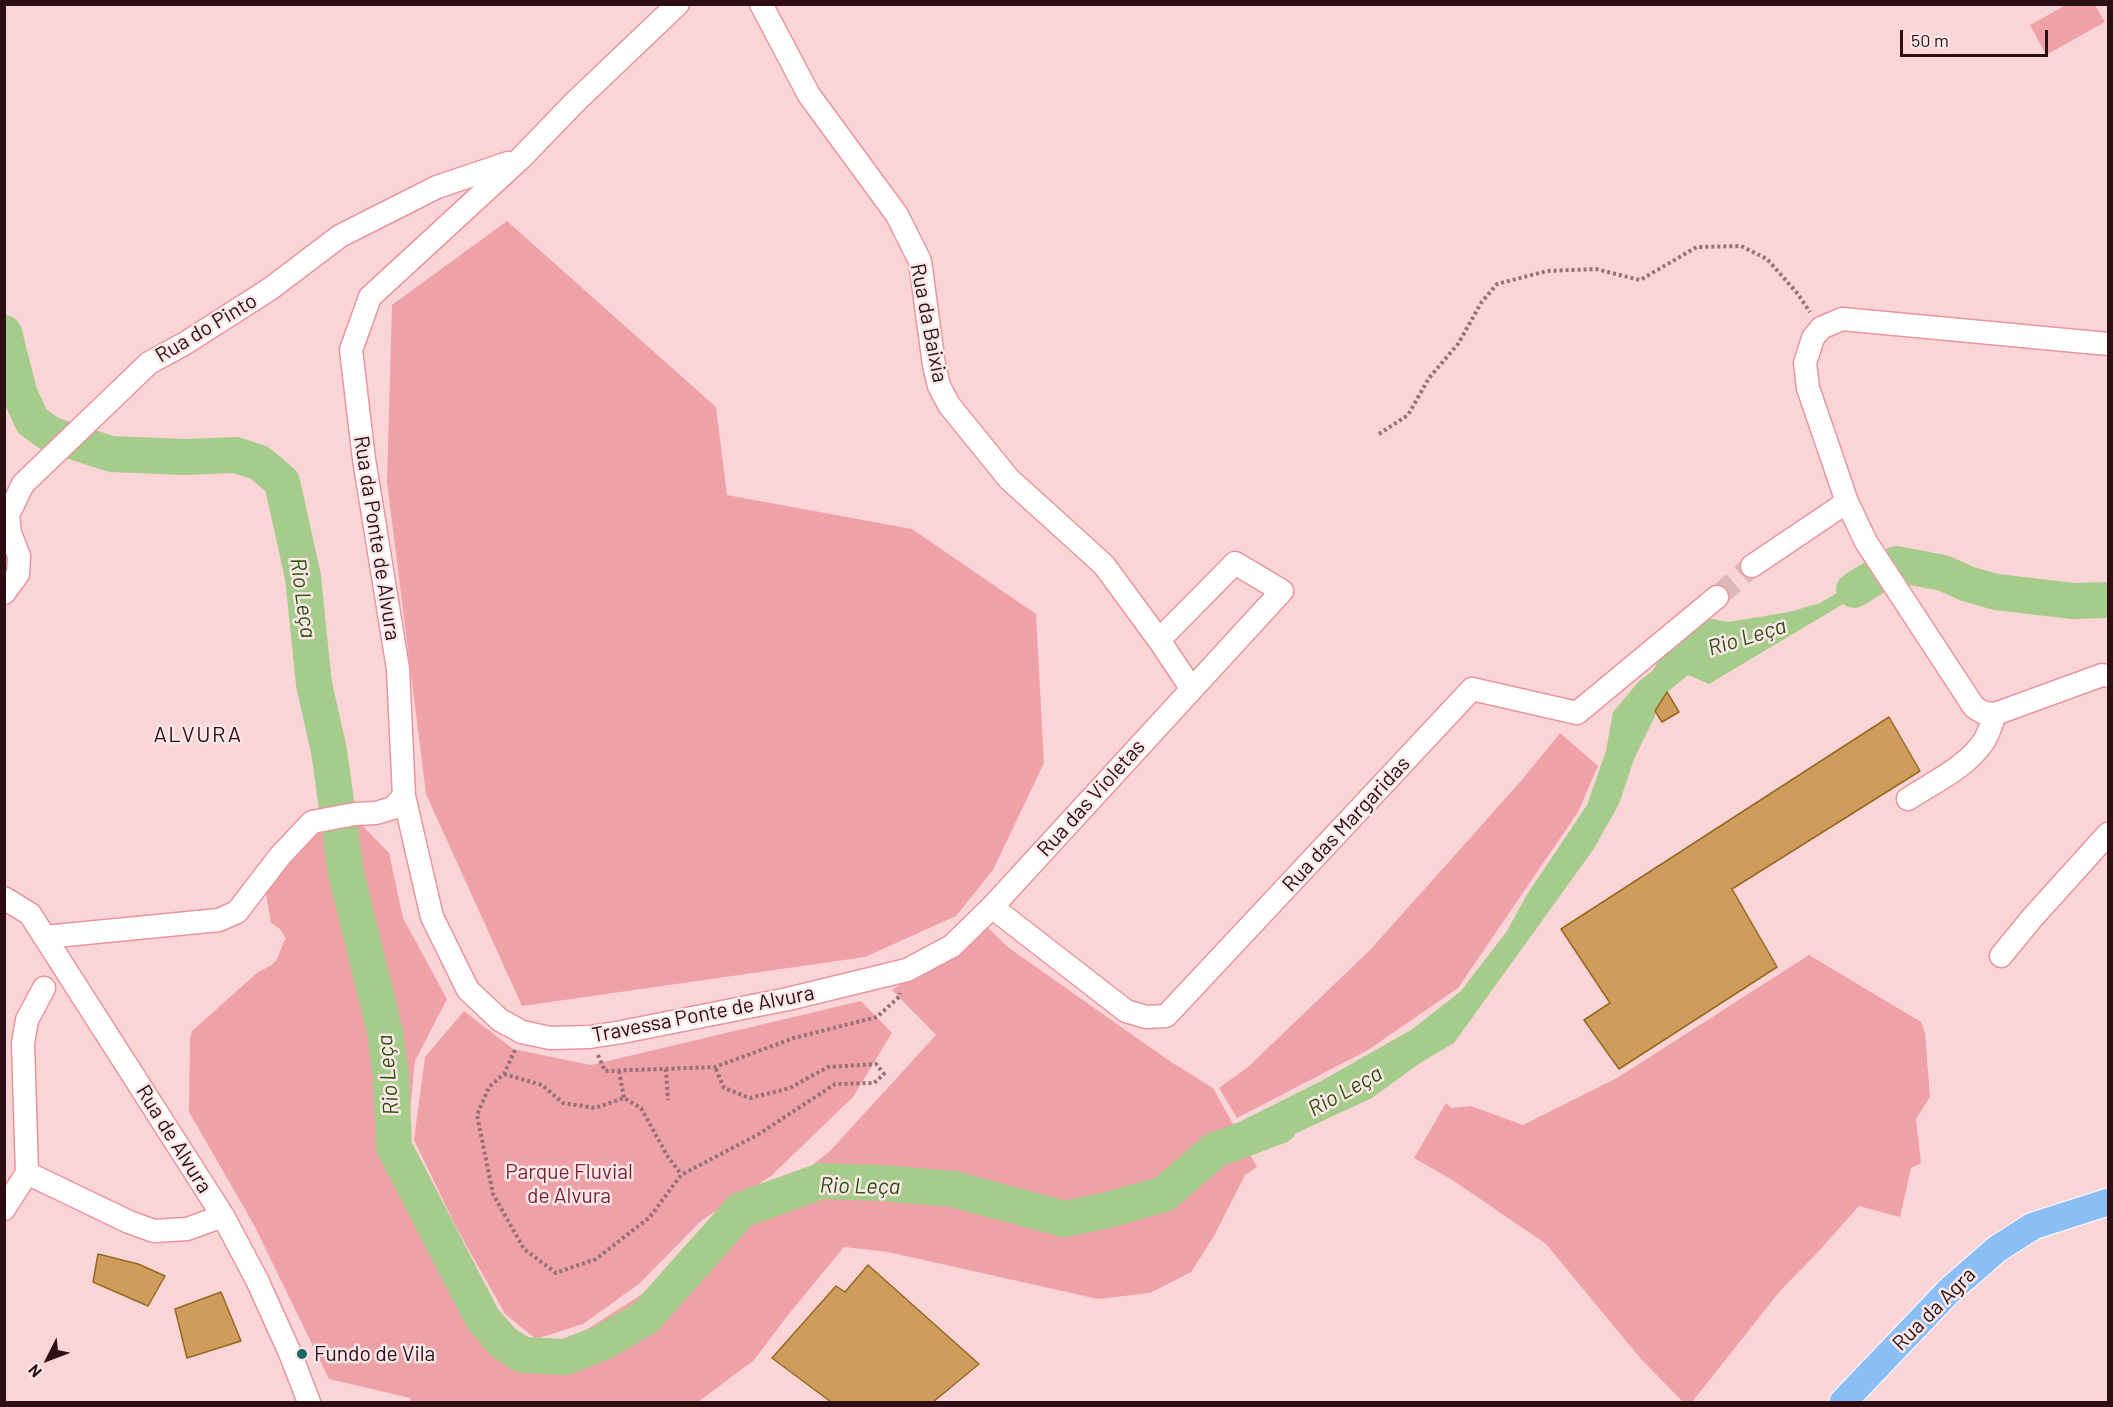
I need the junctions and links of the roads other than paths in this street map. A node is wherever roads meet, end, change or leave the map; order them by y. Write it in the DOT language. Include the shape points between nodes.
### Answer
graph roads {
  1 [pos="678,4"];
  2 [pos="761,4"];
  3 [pos="521,158"];
  4 [pos="2109,344"];
  5 [pos="1847,502"];
  6 [pos="1752,566"];
  7 [pos="4,593"];
  8 [pos="1717,597"];
  9 [pos="1159,640"];
  10 [pos="2109,676"];
  11 [pos="1191,688"];
  12 [pos="1995,714"];
  13 [pos="404,796"];
  14 [pos="1908,799"];
  15 [pos="2109,834"];
  16 [pos="4,898"];
  17 [pos="992,907"];
  18 [pos="45,936"];
  19 [pos="2001,956"];
  20 [pos="44,988"];
  21 [pos="27,1173"];
  22 [pos="2109,1202"];
  23 [pos="4,1209"];
  24 [pos="223,1216"];
  25 [pos="309,1402"];
  26 [pos="1844,1402"];
  1 -- 3 [label="street, Rua da Ponte de Alvura"];
  2 -- 9 [label="street, Rua da Baixia" via="809,96 897,215 920,261 934,365 949,405 1009,479 1104,565"];
  3 -- 7 [label="street, Rua do Pinto" via="437,188 340,236 270,289 149,363 23,484 8,515 19,556 18,574"];
  3 -- 13 [label="street, Rua da Ponte de Alvura" via="370,297 351,350 364,459 398,669"];
  4 -- 5 [label="street" via="1858,319 1842,319 1821,328 1813,338 1805,363 1808,388"];
  5 -- 6 [label="street"];
  5 -- 12 [label="street" via="1888,578 1974,707"];
  8 -- 17 [label="street, Rua das Margaridas" via="1577,713 1472,689 1166,1016 1146,1017 1126,1011"];
  9 -- 11 [label="street, Rua da Baixia"];
  9 -- 11 [label="street, Rua das Violetas" via="1235,563 1282,591"];
  10 -- 12 [label="street" via="2102,675"];
  11 -- 17 [label="street, Rua das Violetas"];
  12 -- 14 [label="street" via="1985,740 1972,754"];
  13 -- 17 [label="street, Travessa Ponte de Alvura" via="432,916 468,990 500,1020 522,1032 550,1038 622,1032 788,999 907,970 952,945"];
  13 -- 18 [label="street" via="393,808 312,822 237,912 219,920"];
  15 -- 19 [label="street"];
  16 -- 18 [label="street, Rua de Alvura" via="30,914"];
  18 -- 24 [label="street, Rua de Alvura"];
  20 -- 21 [label="street" via="27,1020 23,1043"];
  21 -- 23 [label="street"];
  21 -- 24 [label="street" via="154,1231 187,1228"];
  22 -- 26 [label="main road, Rua da Agra" via="2034,1226 1997,1249 1949,1291"];
  24 -- 25 [label="street, Rua de Alvura" via="261,1290"];
}
